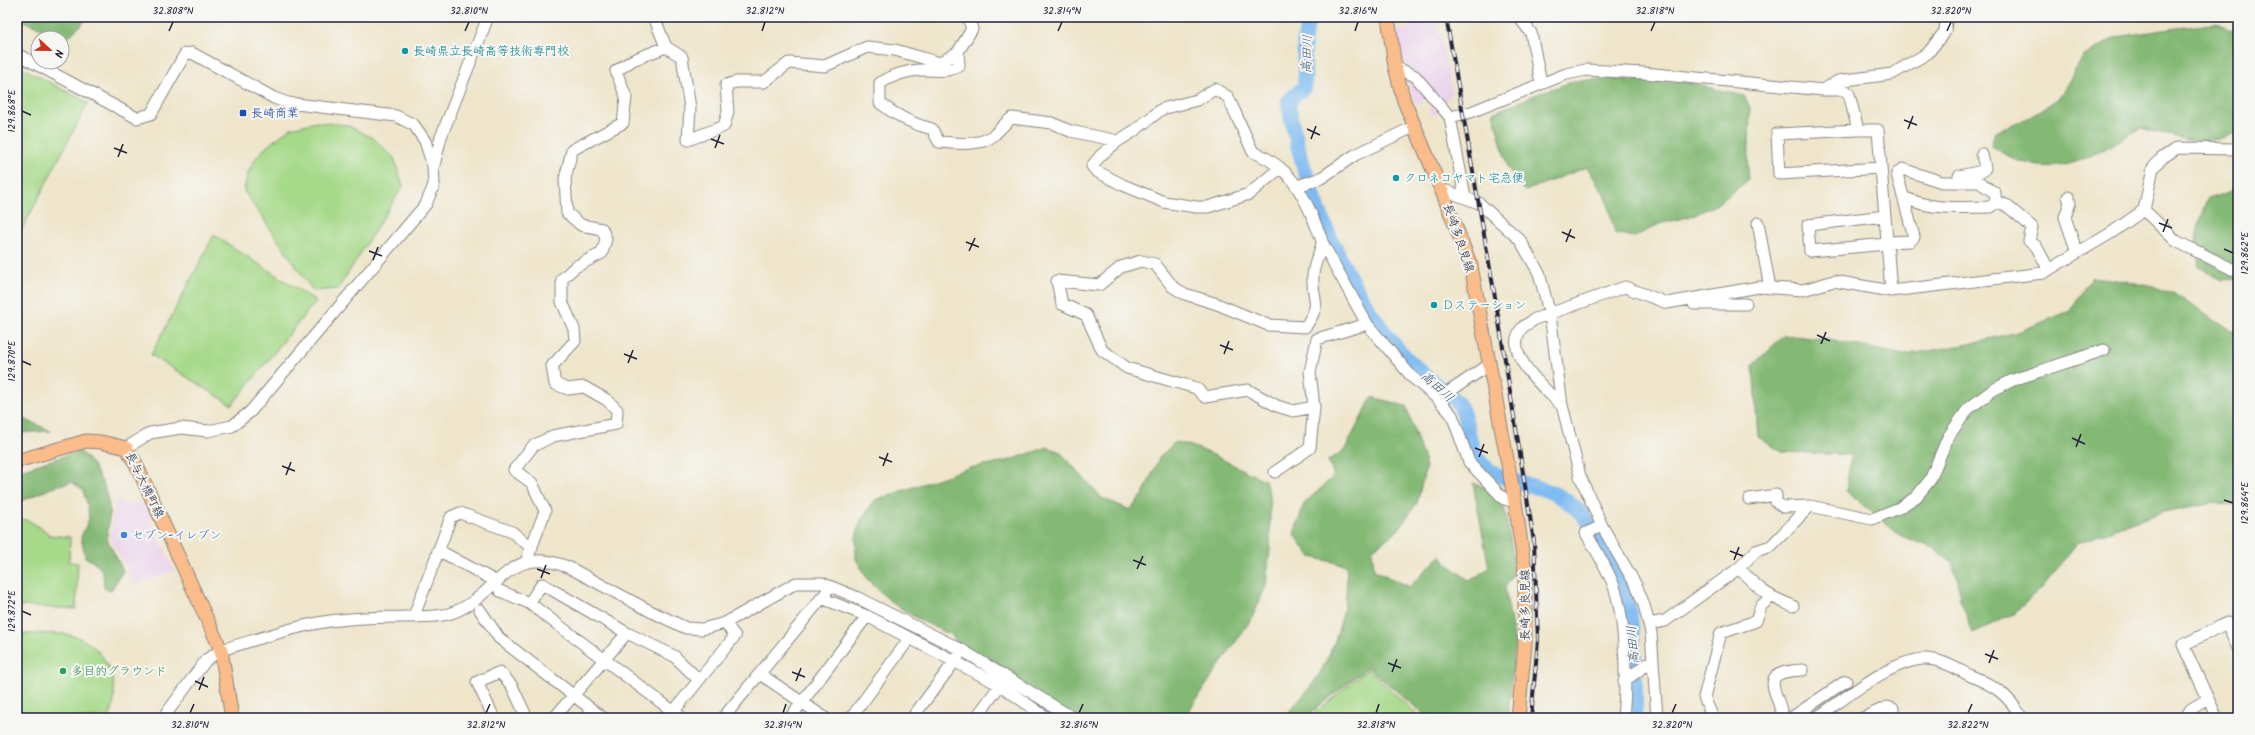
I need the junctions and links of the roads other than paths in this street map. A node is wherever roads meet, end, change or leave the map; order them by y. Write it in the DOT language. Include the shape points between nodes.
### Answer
graph roads {
  1 [pos="488,17"];
  2 [pos="654,17"];
  3 [pos="968,17"];
  4 [pos="1388,17"];
  5 [pos="1519,17"];
  6 [pos="1949,17"];
  7 [pos="666,47"];
  8 [pos="958,52"];
  9 [pos="17,54"];
  10 [pos="1395,67"];
  11 [pos="1541,83"];
  12 [pos="1823,90"];
  13 [pos="1450,117"];
  14 [pos="1413,127"];
  15 [pos="1858,130"];
  16 [pos="1118,141"];
  17 [pos="2238,149"];
  18 [pos="1982,154"];
  19 [pos="433,166"];
  20 [pos="1280,168"];
  21 [pos="1881,168"];
  22 [pos="1938,180"];
  23 [pos="1300,186"];
  24 [pos="1442,189"];
  25 [pos="1465,197"];
  26 [pos="1903,197"];
  27 [pos="2068,198"];
  28 [pos="1996,202"];
  29 [pos="2144,210"];
  30 [pos="1885,216"];
  31 [pos="1758,223"];
  32 [pos="1322,242"];
  33 [pos="1887,243"];
  34 [pos="2076,253"];
  35 [pos="2049,270"];
  36 [pos="2238,272"];
  37 [pos="1770,288"];
  38 [pos="1891,291"];
  39 [pos="1692,299"];
  40 [pos="1746,304"];
  41 [pos="1550,314"];
  42 [pos="1367,324"];
  43 [pos="2104,350"];
  44 [pos="1490,364"];
  45 [pos="1438,398"];
  46 [pos="1562,406"];
  47 [pos="1314,408"];
  48 [pos="126,448"];
  49 [pos="17,461"];
  50 [pos="1276,472"];
  51 [pos="1514,497"];
  52 [pos="1749,499"];
  53 [pos="1810,506"];
  54 [pos="1600,526"];
  55 [pos="532,548"];
  56 [pos="438,550"];
  57 [pos="526,562"];
  58 [pos="1739,568"];
  59 [pos="499,586"];
  60 [pos="833,586"];
  61 [pos="1771,597"];
  62 [pos="821,598"];
  63 [pos="529,602"];
  64 [pos="1793,606"];
  65 [pos="480,610"];
  66 [pos="414,616"];
  67 [pos="867,616"];
  68 [pos="726,623"];
  69 [pos="1649,624"];
  70 [pos="627,632"];
  71 [pos="909,638"];
  72 [pos="2238,648"];
  73 [pos="221,650"];
  74 [pos="962,650"];
  75 [pos="604,659"];
  76 [pos="1653,660"];
  77 [pos="954,662"];
  78 [pos="1803,670"];
  79 [pos="760,674"];
  80 [pos="699,680"];
  81 [pos="1624,681"];
  82 [pos="1846,681"];
  83 [pos="1000,686"];
  84 [pos="575,696"];
  85 [pos="2208,699"];
  86 [pos="801,703"];
  87 [pos="678,715"];
  88 [pos="1039,716"];
  89 [pos="163,718"];
  90 [pos="232,718"];
  91 [pos="494,718"];
  92 [pos="527,718"];
  93 [pos="554,718"];
  94 [pos="602,718"];
  95 [pos="723,718"];
  96 [pos="790,718"];
  97 [pos="825,718"];
  98 [pos="851,718"];
  99 [pos="912,718"];
  100 [pos="976,718"];
  101 [pos="1073,718"];
  102 [pos="1518,718"];
  103 [pos="1623,718"];
  104 [pos="1656,718"];
  105 [pos="1713,718"];
  106 [pos="1783,718"];
  107 [pos="1791,718"];
  108 [pos="1816,718"];
  109 [pos="1863,718"];
  110 [pos="1892,718"];
  111 [pos="2022,718"];
  112 [pos="2186,718"];
  113 [pos="2217,718"];
  1 -- 19 [label="street" via="441,137"];
  2 -- 7 [label="street"];
  3 -- 8 [label="street" via="972,29"];
  4 -- 10 [label="main road, 長崎多良見線"];
  5 -- 11 [label="street" via="1531,33"];
  6 -- 12 [label="street" via="1945,31 1928,54 1892,74 1838,81"];
  7 -- 8 [label="street" via="682,57 690,108 688,140 724,126 728,112 726,86 736,82 764,82 789,63 825,66 867,47 895,50 940,63"];
  7 -- 55 [label="street" via="633,60 616,71 626,97 623,123 572,150 565,179 567,213 581,224 602,229 606,239 602,253 575,267 562,279 562,302 574,329 575,341 552,366 555,384 568,389 584,387 607,400 617,410 616,424 553,436 532,446 514,470 532,483 545,511"];
  8 -- 16 [label="street" via="959,66 947,72 918,70 894,75 880,83 880,103 901,118 932,129 939,142 977,143 993,135 1012,118 1052,123 1070,131"];
  9 -- 19 [label="street" via="137,118 151,114 185,54 192,53 274,98 288,103 396,116 414,125 427,146"];
  10 -- 13 [label="street" via="1415,76"];
  10 -- 14 [label="main road, 長崎多良見線"];
  11 -- 12 [label="street" via="1586,70"];
  11 -- 13 [label="street" via="1471,112"];
  12 -- 15 [label="street" via="1845,90 1849,94"];
  13 -- 25 [label="street"];
  14 -- 23 [label="street" via="1355,155 1321,178"];
  14 -- 24 [label="main road, 長崎多良見線"];
  15 -- 21 [label="street" via="1878,130"];
  15 -- 21 [label="street" via="1777,134 1779,174"];
  16 -- 20 [label="street" via="1162,109 1197,100 1215,89 1228,97 1253,152"];
  16 -- 20 [label="street" via="1092,166 1096,171 1164,202 1184,206 1208,206 1249,194"];
  17 -- 29 [label="street" via="2177,148 2153,168"];
  18 -- 22 [label="street" via="1985,168 1983,171"];
  19 -- 48 [label="street" via="434,185 426,204 250,412 232,426 208,431 181,428 150,433"];
  20 -- 23 [label="street"];
  21 -- 30 [label="street"];
  22 -- 26 [label="street" via="1902,169 1897,174"];
  22 -- 28 [label="street" via="1979,182 1995,193"];
  23 -- 32 [label="street"];
  24 -- 25 [label="street"];
  24 -- 44 [label="main road, 長崎多良見線" via="1471,266"];
  25 -- 41 [label="street" via="1479,203 1520,240 1539,273"];
  26 -- 28 [label="street" via="1928,207 1990,207"];
  26 -- 33 [label="street" via="1914,237 1910,241"];
  27 -- 34 [label="street" via="2070,203 2065,217"];
  28 -- 35 [label="street" via="2006,205 2032,227 2029,241 2036,246"];
  29 -- 34 [label="street"];
  29 -- 36 [label="street" via="2176,240"];
  30 -- 33 [label="street"];
  30 -- 33 [label="street" via="1808,225 1810,251"];
  31 -- 37 [label="street"];
  32 -- 42 [label="street"];
  32 -- 47 [label="street" via="1312,276 1317,302 1305,327 1268,325 1185,294 1173,287 1155,264 1141,261 1121,267 1099,285 1057,281 1062,304 1086,315 1102,350 1127,368 1196,388 1204,397 1248,390 1277,406 1293,411"];
  33 -- 38 [label="street"];
  34 -- 35 [label="street"];
  35 -- 38 [label="street" via="1957,285"];
  37 -- 38 [label="street" via="1803,290 1834,281"];
  37 -- 39 [label="street" via="1758,287"];
  39 -- 40 [label="street" via="1693,304"];
  39 -- 41 [label="street" via="1667,303 1625,287"];
  41 -- 46 [label="street"];
  41 -- 46 [label="street" via="1535,319 1522,328 1517,340 1517,349 1519,359"];
  42 -- 45 [label="street" via="1412,377"];
  42 -- 47 [label="street" via="1317,339 1310,372"];
  43 -- 53 [label="street" via="2013,380 1993,390 1968,409 1948,437 1930,480 1916,496 1899,508 1872,519"];
  44 -- 45 [label="street"];
  44 -- 51 [label="main road, 長崎多良見線"];
  45 -- 51 [label="street" via="1452,415 1469,462 1504,499"];
  46 -- 54 [label="street" via="1580,476"];
  47 -- 50 [label="street" via="1310,448"];
  48 -- 49 [label="main road, 長与大橋町線" via="86,441"];
  48 -- 73 [label="main road, 長与大橋町線" via="136,464"];
  51 -- 102 [label="main road, 長崎多良見線" via="1525,571 1525,644"];
  52 -- 53 [label="street" via="1776,495 1776,502 1783,507"];
  53 -- 58 [label="street" via="1771,546 1756,551"];
  54 -- 69 [label="street" via="1637,587"];
  54 -- 81 [label="street" via="1586,532 1613,584 1619,607 1623,632"];
  55 -- 56 [label="street" via="512,532 460,513 451,517"];
  55 -- 57 [label="street"];
  56 -- 59 [label="street"];
  56 -- 66 [label="street"];
  57 -- 59 [label="street" via="514,567"];
  57 -- 68 [label="street" via="540,559 557,562 686,628 702,629"];
  58 -- 61 [label="street" via="1757,588"];
  58 -- 69 [label="street" via="1665,621"];
  59 -- 63 [label="street"];
  59 -- 66 [label="street" via="448,614"];
  60 -- 62 [label="street"];
  60 -- 68 [label="street" via="812,582 796,583"];
  60 -- 74 [label="street"];
  61 -- 64 [label="street"];
  61 -- 105 [label="street" via="1762,606 1756,621 1721,633 1704,697"];
  62 -- 67 [label="street"];
  62 -- 79 [label="street"];
  63 -- 70 [label="street" via="542,584"];
  63 -- 75 [label="street"];
  65 -- 84 [label="street" via="499,638"];
  66 -- 73 [label="street" via="328,621"];
  67 -- 71 [label="street"];
  67 -- 86 [label="street"];
  68 -- 80 [label="street" via="735,636"];
  69 -- 76 [label="street"];
  70 -- 75 [label="street"];
  70 -- 80 [label="street" via="674,656"];
  71 -- 77 [label="street"];
  71 -- 98 [label="street"];
  72 -- 85 [label="street" via="2227,623 2183,645"];
  73 -- 89 [label="street" via="206,660"];
  73 -- 90 [label="main road, 長与大橋町線"];
  74 -- 77 [label="street"];
  74 -- 101 [label="street"];
  75 -- 84 [label="street"];
  75 -- 87 [label="street"];
  76 -- 81 [label="street"];
  76 -- 104 [label="street"];
  77 -- 83 [label="street"];
  77 -- 99 [label="street"];
  78 -- 106 [label="street" via="1783,671 1777,674 1774,680 1774,690"];
  79 -- 86 [label="street"];
  79 -- 95 [label="street"];
  80 -- 87 [label="street"];
  81 -- 103 [label="street"];
  82 -- 107 [label="street"];
  83 -- 88 [label="street"];
  83 -- 100 [label="street"];
  84 -- 93 [label="street"];
  84 -- 94 [label="street"];
  85 -- 112 [label="street" via="2191,709"];
  85 -- 113 [label="street"];
  86 -- 96 [label="street"];
  86 -- 97 [label="street"];
  91 -- 92 [label="street" via="477,682 500,672 512,686"];
  108 -- 111 [label="street" via="1883,674 1901,665 1923,659 1942,662 1996,687 2012,701"];
  109 -- 110 [label="street" via="1887,707 1893,709"];
}
